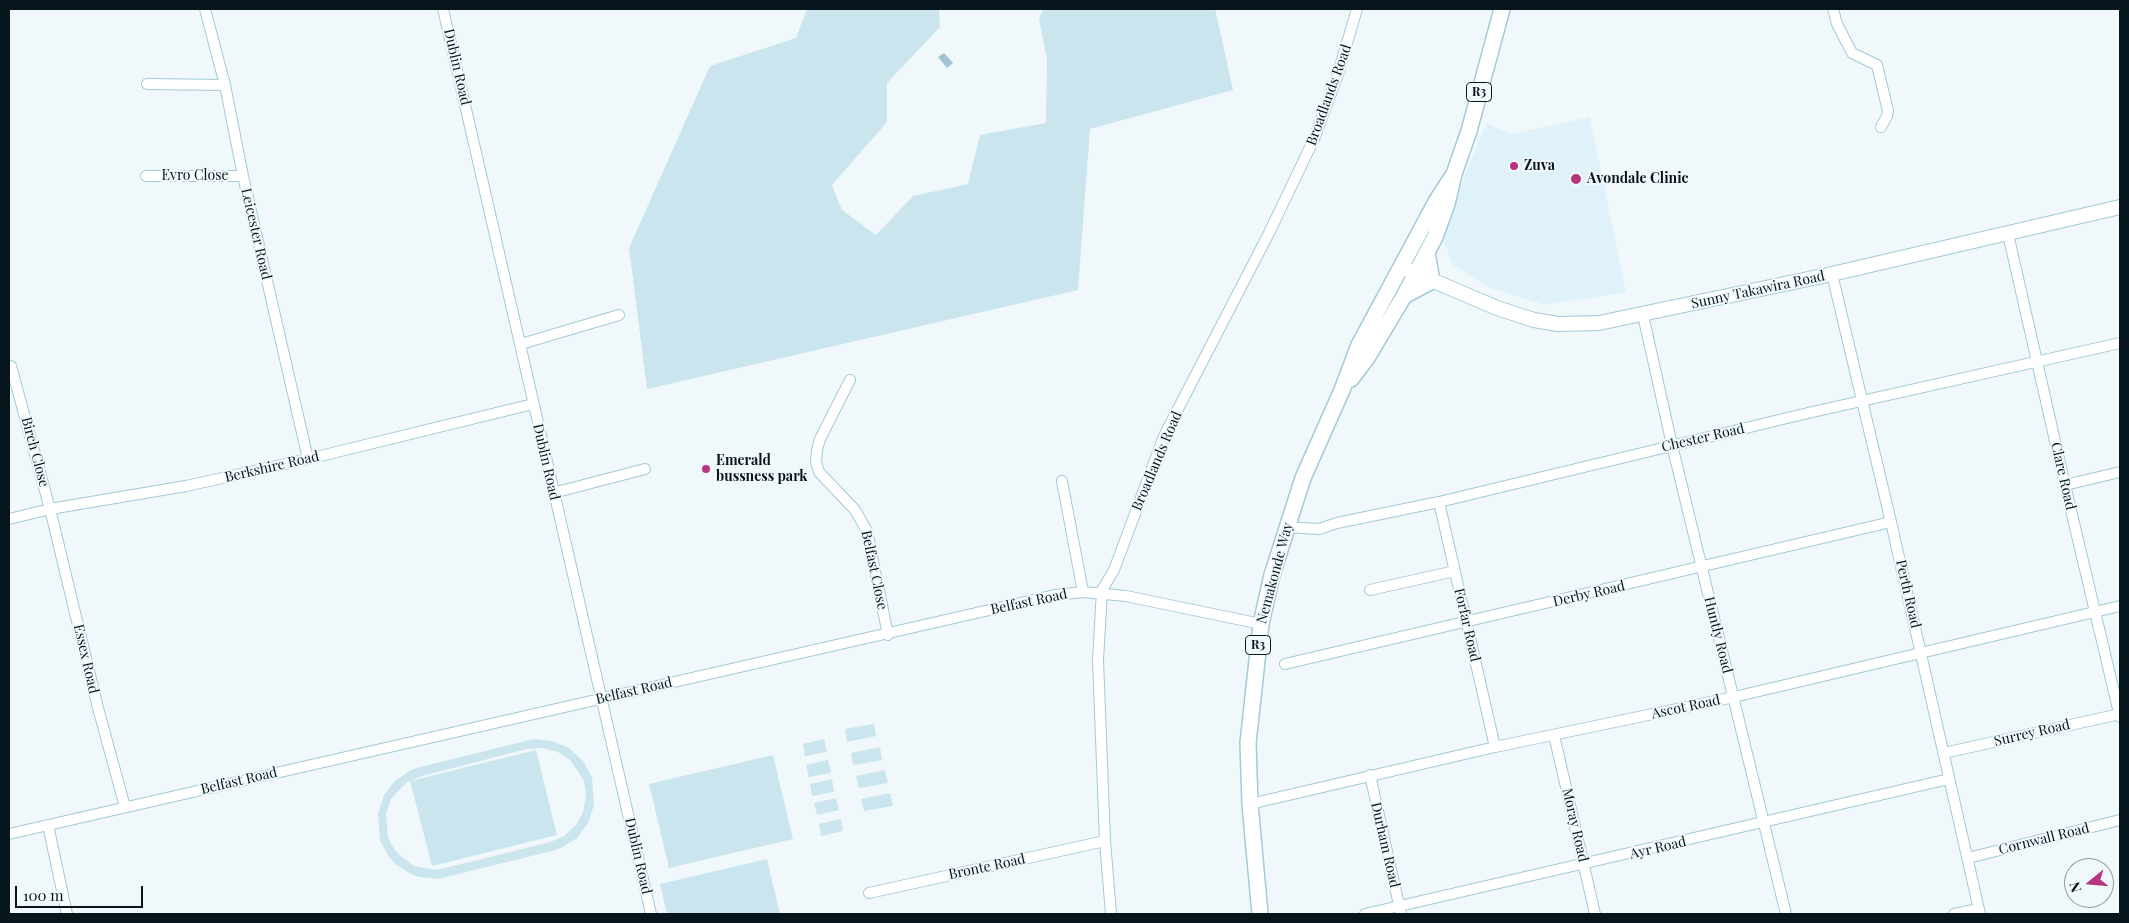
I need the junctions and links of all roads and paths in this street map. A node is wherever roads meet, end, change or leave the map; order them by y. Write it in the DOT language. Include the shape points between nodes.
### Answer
graph roads {
  1 [pos="205,9"];
  2 [pos="443,9"];
  3 [pos="1357,9"];
  4 [pos="1502,9"];
  5 [pos="1833,9"];
  6 [pos="147,84"];
  7 [pos="225,85"];
  8 [pos="1881,127"];
  9 [pos="1454,174"];
  10 [pos="146,176"];
  11 [pos="243,176"];
  12 [pos="2120,206"];
  13 [pos="2008,234"];
  14 [pos="1427,253"];
  15 [pos="1401,267"];
  16 [pos="1416,274"];
  17 [pos="1832,274"];
  18 [pos="1432,281"];
  19 [pos="1404,296"];
  20 [pos="619,315"];
  21 [pos="1644,315"];
  22 [pos="2120,342"];
  23 [pos="521,344"];
  24 [pos="2036,362"];
  25 [pos="11,366"];
  26 [pos="850,380"];
  27 [pos="1342,390"];
  28 [pos="1863,400"];
  29 [pos="533,404"];
  30 [pos="1672,445"];
  31 [pos="308,459"];
  32 [pos="645,469"];
  33 [pos="2120,472"];
  34 [pos="1062,482"];
  35 [pos="2065,485"];
  36 [pos="553,493"];
  37 [pos="1439,502"];
  38 [pos="50,510"];
  39 [pos="9,519"];
  40 [pos="1892,522"];
  41 [pos="1286,527"];
  42 [pos="1702,568"];
  43 [pos="1455,571"];
  44 [pos="1370,590"];
  45 [pos="1083,592"];
  46 [pos="1101,595"];
  47 [pos="2120,606"];
  48 [pos="2095,612"];
  49 [pos="1466,622"];
  50 [pos="1261,624"];
  51 [pos="888,634"];
  52 [pos="1921,653"];
  53 [pos="1285,664"];
  54 [pos="1734,697"];
  55 [pos="602,699"];
  56 [pos="2120,715"];
  57 [pos="1554,735"];
  58 [pos="1495,748"];
  59 [pos="1944,753"];
  60 [pos="1370,775"];
  61 [pos="1949,779"];
  62 [pos="1250,804"];
  63 [pos="125,807"];
  64 [pos="2120,820"];
  65 [pos="1764,823"];
  66 [pos="48,825"];
  67 [pos="9,834"];
  68 [pos="1104,842"];
  69 [pos="1968,858"];
  70 [pos="1584,865"];
  71 [pos="869,893"];
  72 [pos="1400,910"];
  73 [pos="1980,911"];
  74 [pos="67,914"];
  75 [pos="651,914"];
  76 [pos="1110,914"];
  77 [pos="1260,914"];
  78 [pos="1366,914"];
  79 [pos="1595,914"];
  80 [pos="1786,914"];
  81 [pos="1954,914"];
  1 -- 7 [label="street, Leicester Road"];
  2 -- 23 [label="street, Dublin Road"];
  3 -- 46 [label="street, Broadlands Road" via="1337,78 1314,139 1164,436 1114,570"];
  4 -- 9 [label="highway, Nemakonde Way / R3"];
  5 -- 8 [label="street" via="1852,53 1877,65 1888,111"];
  6 -- 7 [label="street"];
  7 -- 11 [label="street, Leicester Road"];
  9 -- 14 [label="highway, Nemakonde Way / R3" via="1447,204"];
  9 -- 15 [label="highway, Nemakonde Way / R3"];
  10 -- 11 [label="street, Evro Close"];
  11 -- 31 [label="street, Leicester Road"];
  12 -- 13 [label="main road, Sunny Takawira Road"];
  13 -- 17 [label="main road, Sunny Takawira Road"];
  13 -- 24 [label="street, Clare Road"];
  14 -- 16 [label="highway, Nemakonde Way / R3"];
  14 -- 18 [label="highway"];
  15 -- 16 [label="main road, Sunny Takawira Road"];
  15 -- 27 [label="highway, Nemakonde Way / R3" via="1359,345"];
  16 -- 18 [label="main road, Sunny Takawira Road"];
  16 -- 19 [label="highway, Nemakonde Way / R3"];
  17 -- 21 [label="main road, Sunny Takawira Road"];
  17 -- 28 [label="street, Perth Road"];
  18 -- 19 [label="highway"];
  18 -- 21 [label="main road, Sunny Takawira Road" via="1497,308 1558,324 1599,323"];
  19 -- 27 [label="highway, Nemakonde Way / R3" via="1367,358"];
  20 -- 23 [label="street"];
  21 -- 30 [label="street, Huntly Road"];
  22 -- 24 [label="street, Chester Road"];
  23 -- 29 [label="street, Dublin Road"];
  24 -- 28 [label="street, Chester Road"];
  24 -- 35 [label="street, Clare Road"];
  25 -- 38 [label="street, Birch Close"];
  26 -- 51 [label="street, Belfast Close" via="820,439 816,462 819,472 855,510 867,531"];
  27 -- 41 [label="highway, Nemakonde Way / R3" via="1303,478"];
  28 -- 30 [label="street, Chester Road"];
  28 -- 40 [label="street, Perth Road"];
  29 -- 31 [label="street, Berkshire Road"];
  29 -- 36 [label="street, Dublin Road"];
  30 -- 37 [label="street, Chester Road"];
  30 -- 42 [label="street, Huntly Road"];
  31 -- 38 [label="street, Berkshire Road" via="186,486"];
  32 -- 36 [label="street"];
  33 -- 35 [label="street"];
  34 -- 45 [label="street"];
  35 -- 48 [label="street, Clare Road"];
  36 -- 55 [label="street, Dublin Road"];
  37 -- 41 [label="street, Chester Road" via="1319,529"];
  37 -- 43 [label="street, Forfar Road"];
  38 -- 39 [label="street, Berkshire Road"];
  38 -- 63 [label="street, Essex Road"];
  40 -- 42 [label="street, Derby Road"];
  40 -- 52 [label="street, Perth Road"];
  41 -- 50 [label="highway, Nemakonde Way / R3"];
  42 -- 49 [label="street, Derby Road"];
  42 -- 54 [label="street, Huntly Road"];
  43 -- 44 [label="street"];
  43 -- 49 [label="street, Forfar Road"];
  45 -- 46 [label="street, Belfast Road"];
  45 -- 51 [label="street, Belfast Road" via="1055,595"];
  46 -- 50 [label="street, Belfast Road" via="1126,596"];
  46 -- 68 [label="street, Broadlands Road" via="1098,660"];
  47 -- 48 [label="street, Ascot Road"];
  48 -- 52 [label="street, Ascot Road"];
  48 -- 56 [label="street, Clare Road"];
  49 -- 53 [label="street, Derby Road"];
  49 -- 58 [label="street, Forfar Road"];
  50 -- 62 [label="highway, Nemakonde Way / R3" via="1249,729"];
  51 -- 55 [label="street, Belfast Road"];
  52 -- 54 [label="street, Ascot Road"];
  52 -- 59 [label="street, Perth Road"];
  54 -- 57 [label="street, Ascot Road"];
  54 -- 65 [label="street, Huntly Road"];
  55 -- 63 [label="street, Belfast Road"];
  55 -- 75 [label="street, Dublin Road"];
  56 -- 59 [label="street, Surrey Road"];
  57 -- 58 [label="street, Ascot Road"];
  57 -- 70 [label="street, Moray Road"];
  58 -- 60 [label="street, Ascot Road"];
  59 -- 61 [label="street, Perth Road"];
  60 -- 62 [label="street, Ascot Road"];
  60 -- 72 [label="street, Durham Road"];
  61 -- 65 [label="street, Ayr Road"];
  61 -- 69 [label="street, Perth Road"];
  62 -- 77 [label="highway, Nemakonde Way / R3"];
  63 -- 66 [label="street, Belfast Road"];
  64 -- 69 [label="street, Cornwall Road"];
  65 -- 70 [label="street, Ayr Road"];
  65 -- 80 [label="street, Huntly Road"];
  66 -- 67 [label="street, Belfast Road"];
  66 -- 74 [label="street"];
  68 -- 71 [label="street, Bronte Road"];
  68 -- 76 [label="street, Broadlands Road"];
  69 -- 73 [label="street, Perth Road"];
  70 -- 72 [label="street, Ayr Road"];
  70 -- 79 [label="street, Moray Road"];
  72 -- 78 [label="street, Ayr Road"];
  73 -- 81 [label="street"];
}
